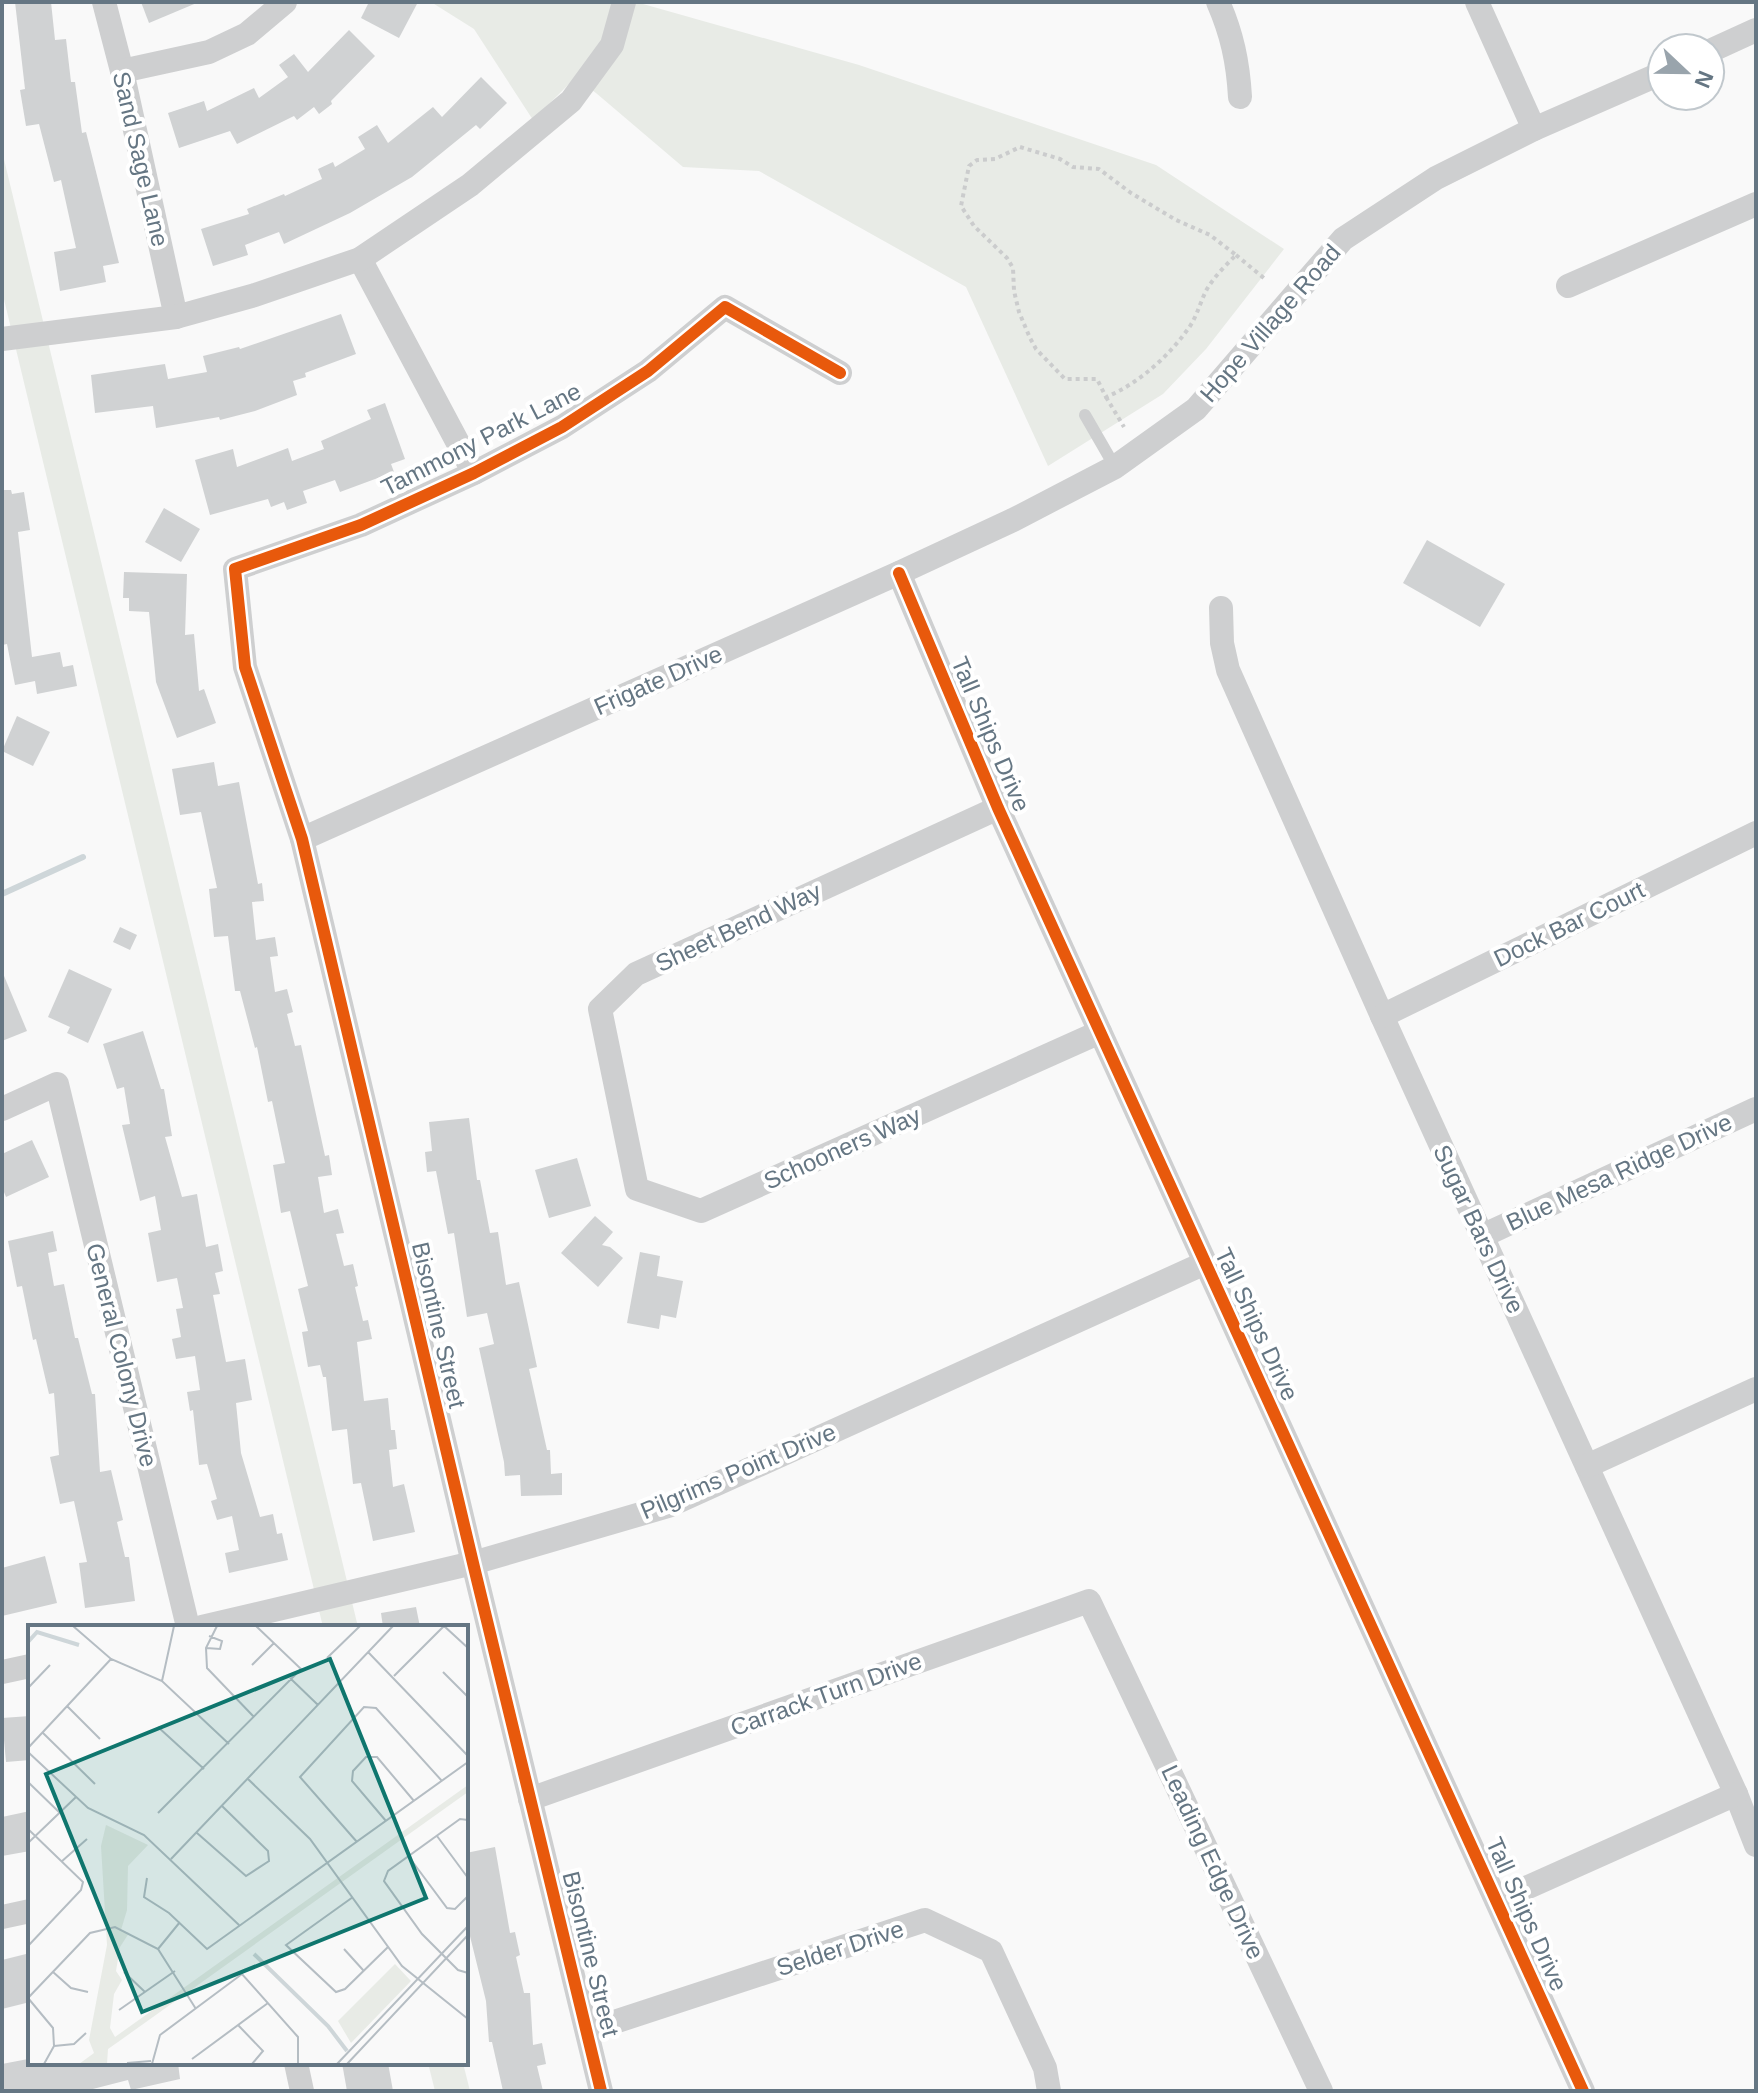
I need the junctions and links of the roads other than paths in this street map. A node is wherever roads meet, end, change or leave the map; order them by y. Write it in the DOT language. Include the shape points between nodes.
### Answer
graph roads {
  1 [pos="104,2"];
  2 [pos="285,2"];
  3 [pos="624,2"];
  4 [pos="1218,2"];
  5 [pos="1477,2"];
  6 [pos="1756,30"];
  7 [pos="1726,44"];
  8 [pos="122,71"];
  9 [pos="1646,80"];
  10 [pos="1240,97"];
  11 [pos="1534,129"];
  12 [pos="1756,204"];
  13 [pos="360,259"];
  14 [pos="1568,286"];
  15 [pos="176,317"];
  16 [pos="2,339"];
  17 [pos="840,373"];
  18 [pos="1085,415"];
  19 [pos="1115,467"];
  20 [pos="474,473"];
  21 [pos="1013,520"];
  22 [pos="235,569"];
  23 [pos="899,573"];
  24 [pos="1221,608"];
  25 [pos="998,808"];
  26 [pos="1756,833"];
  27 [pos="302,839"];
  28 [pos="1382,1016"];
  29 [pos="1100,1032"];
  30 [pos="2,1109"];
  31 [pos="1756,1109"];
  32 [pos="625,1130"];
  33 [pos="1482,1236"];
  34 [pos="1205,1263"];
  35 [pos="1756,1389"];
  36 [pos="1587,1466"];
  37 [pos="473,1563"];
  38 [pos="188,1625"];
  39 [pos="210,1625"];
  40 [pos="1104,1633"];
  41 [pos="28,1666"];
  42 [pos="2,1672"];
  43 [pos="1736,1794"];
  44 [pos="530,1799"];
  45 [pos="1756,1845"];
  46 [pos="1497,1901"];
  47 [pos="28,1911"];
  48 [pos="2,1917"];
  49 [pos="587,2031"];
  50 [pos="296,2065"];
  51 [pos="299,2090"];
  52 [pos="601,2091"];
  53 [pos="1049,2091"];
  54 [pos="1321,2091"];
  55 [pos="1583,2091"];
  1 -- 8 [label="street, Sand Sage Lane"];
  2 -- 8 [label="street" via="247,34 209,52"];
  3 -- 13 [label="street" via="612,45 571,101 470,185"];
  4 -- 10 [label="street" via="1238,61"];
  5 -- 11 [label="street"];
  6 -- 7 [label="street"];
  8 -- 15 [label="street, Sand Sage Lane"];
  9 -- 11 [label="street, Hope Village Road"];
  11 -- 19 [label="street, Hope Village Road" via="1436,178 1343,239 1196,409"];
  12 -- 14 [label="street"];
  13 -- 15 [label="street"];
  13 -- 20 [label="street"];
  15 -- 16 [label="street"];
  17 -- 20 [label="street, Tammony Park Lane" via="725,307 648,371 562,427"];
  18 -- 19 [label="lane"];
  19 -- 21 [label="street, Hope Village Road"];
  20 -- 22 [label="street, Tammony Park Lane" via="361,525"];
  21 -- 23 [label="street, Frigate Drive"];
  22 -- 27 [label="street, Bisontine Street" via="245,667"];
  23 -- 25 [label="street, Tall Ships Drive"];
  23 -- 27 [label="street, Frigate Drive"];
  24 -- 28 [label="street, Sugar Bars Drive" via="1228,670"];
  25 -- 29 [label="street, Tall Ships Drive"];
  25 -- 32 [label="street, Sheet Bend Way" via="636,974 600,1009"];
  26 -- 28 [label="street, Dock Bar Court"];
  27 -- 37 [label="street, Bisontine Street"];
  28 -- 33 [label="street, Sugar Bars Drive"];
  29 -- 32 [label="street, Schooners Way" via="701,1211 637,1189"];
  29 -- 34 [label="street, Tall Ships Drive"];
  30 -- 38 [label="street, General Colony Drive" via="57,1084"];
  31 -- 33 [label="street, Blue Mesa Ridge Drive"];
  33 -- 36 [label="street, Sugar Bars Drive"];
  34 -- 37 [label="street, Pilgrims Point Drive" via="668,1506"];
  34 -- 46 [label="street, Tall Ships Drive"];
  35 -- 36 [label="street"];
  36 -- 43 [label="street, Sugar Bars Drive"];
  37 -- 39 [label="street, Pilgrims Point Drive"];
  37 -- 44 [label="street, Bisontine Street"];
  40 -- 44 [label="street, Carrack Turn Drive" via="1089,1601"];
  40 -- 54 [label="street, Leading Edge Drive"];
  41 -- 42 [label="street"];
  43 -- 45 [label="street, Sugar Bars Drive"];
  43 -- 46 [label="street"];
  44 -- 49 [label="street, Bisontine Street"];
  46 -- 55 [label="street, Tall Ships Drive"];
  47 -- 48 [label="street"];
  49 -- 52 [label="street, Bisontine Street"];
  49 -- 53 [label="street, Selder Drive" via="925,1920 991,1951 1045,2068"];
  50 -- 51 [label="street"];
}
